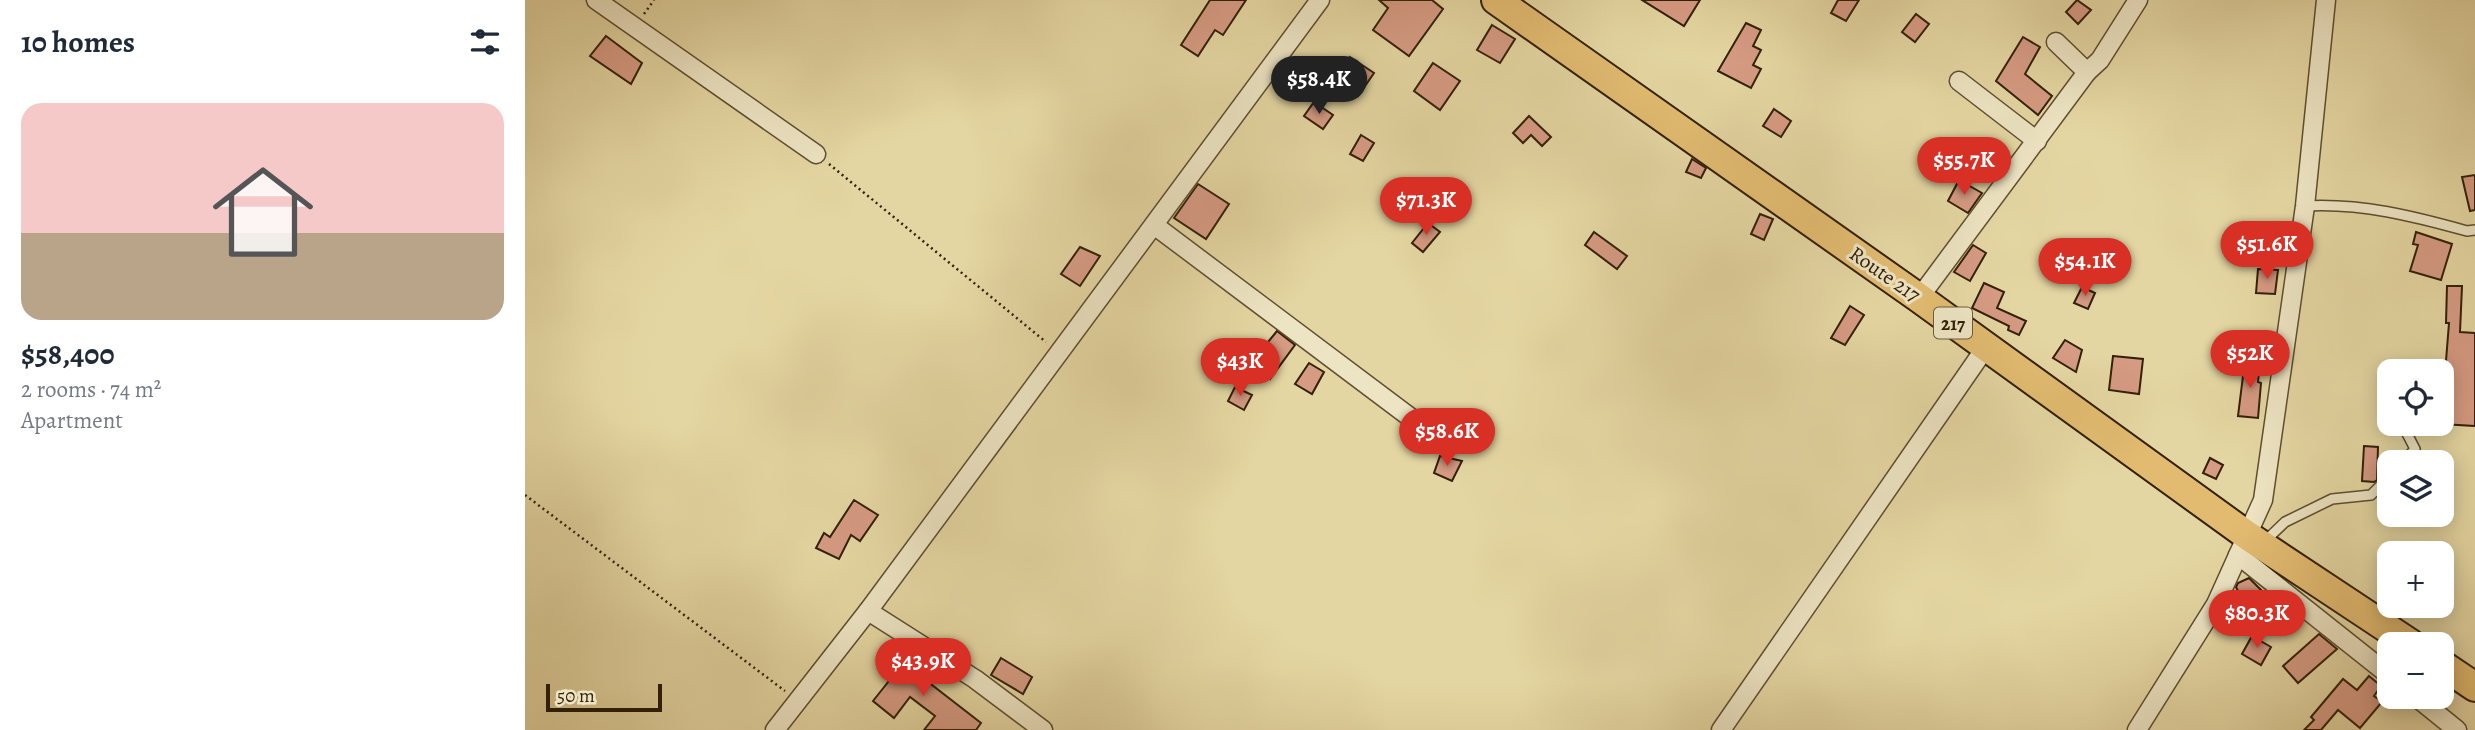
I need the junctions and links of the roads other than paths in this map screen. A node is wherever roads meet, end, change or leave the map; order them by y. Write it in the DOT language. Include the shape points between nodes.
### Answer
graph roads {
  1 [pos="597,0"];
  2 [pos="1320,0"];
  3 [pos="2138,0"];
  4 [pos="2326,0"];
  5 [pos="1509,4"];
  6 [pos="2056,42"];
  7 [pos="2087,72"];
  8 [pos="1959,81"];
  9 [pos="2037,141"];
  10 [pos="816,154"];
  11 [pos="2305,206"];
  12 [pos="1154,225"];
  13 [pos="2475,230"];
  14 [pos="1919,298"];
  15 [pos="1986,347"];
  16 [pos="1427,430"];
  17 [pos="2377,489"];
  18 [pos="2249,545"];
  19 [pos="868,611"];
  20 [pos="2391,632"];
  21 [pos="2377,665"];
  22 [pos="2454,673"];
  23 [pos="2475,687"];
  24 [pos="2431,709"];
  25 [pos="775,730"];
  26 [pos="1043,730"];
  27 [pos="1721,730"];
  28 [pos="2137,730"];
  29 [pos="2457,730"];
  1 -- 10 [label="street"];
  2 -- 12 [label="street"];
  3 -- 7 [label="street" via="2100,60"];
  4 -- 11 [label="street"];
  5 -- 14 [label="main road, Route 217 / 217"];
  6 -- 7 [label="street"];
  7 -- 9 [label="street"];
  8 -- 9 [label="street"];
  9 -- 14 [label="street"];
  11 -- 13 [label="lane" via="2335,204 2400,212"];
  11 -- 18 [label="street" via="2263,500"];
  12 -- 16 [label="street"];
  12 -- 19 [label="street"];
  14 -- 15 [label="main road, Route 217 / 217"];
  15 -- 18 [label="main road, Route 217 / 217"];
  15 -- 27 [label="street"];
  17 -- 18 [label="lane" via="2371,495 2332,499"];
  18 -- 20 [label="main road, Route 217 / 217"];
  18 -- 21 [label="street"];
  18 -- 28 [label="street"];
  19 -- 25 [label="street"];
  19 -- 26 [label="street" via="975,679"];
  22 -- 23 [label="main road"];
  24 -- 29 [label="street"];
}
